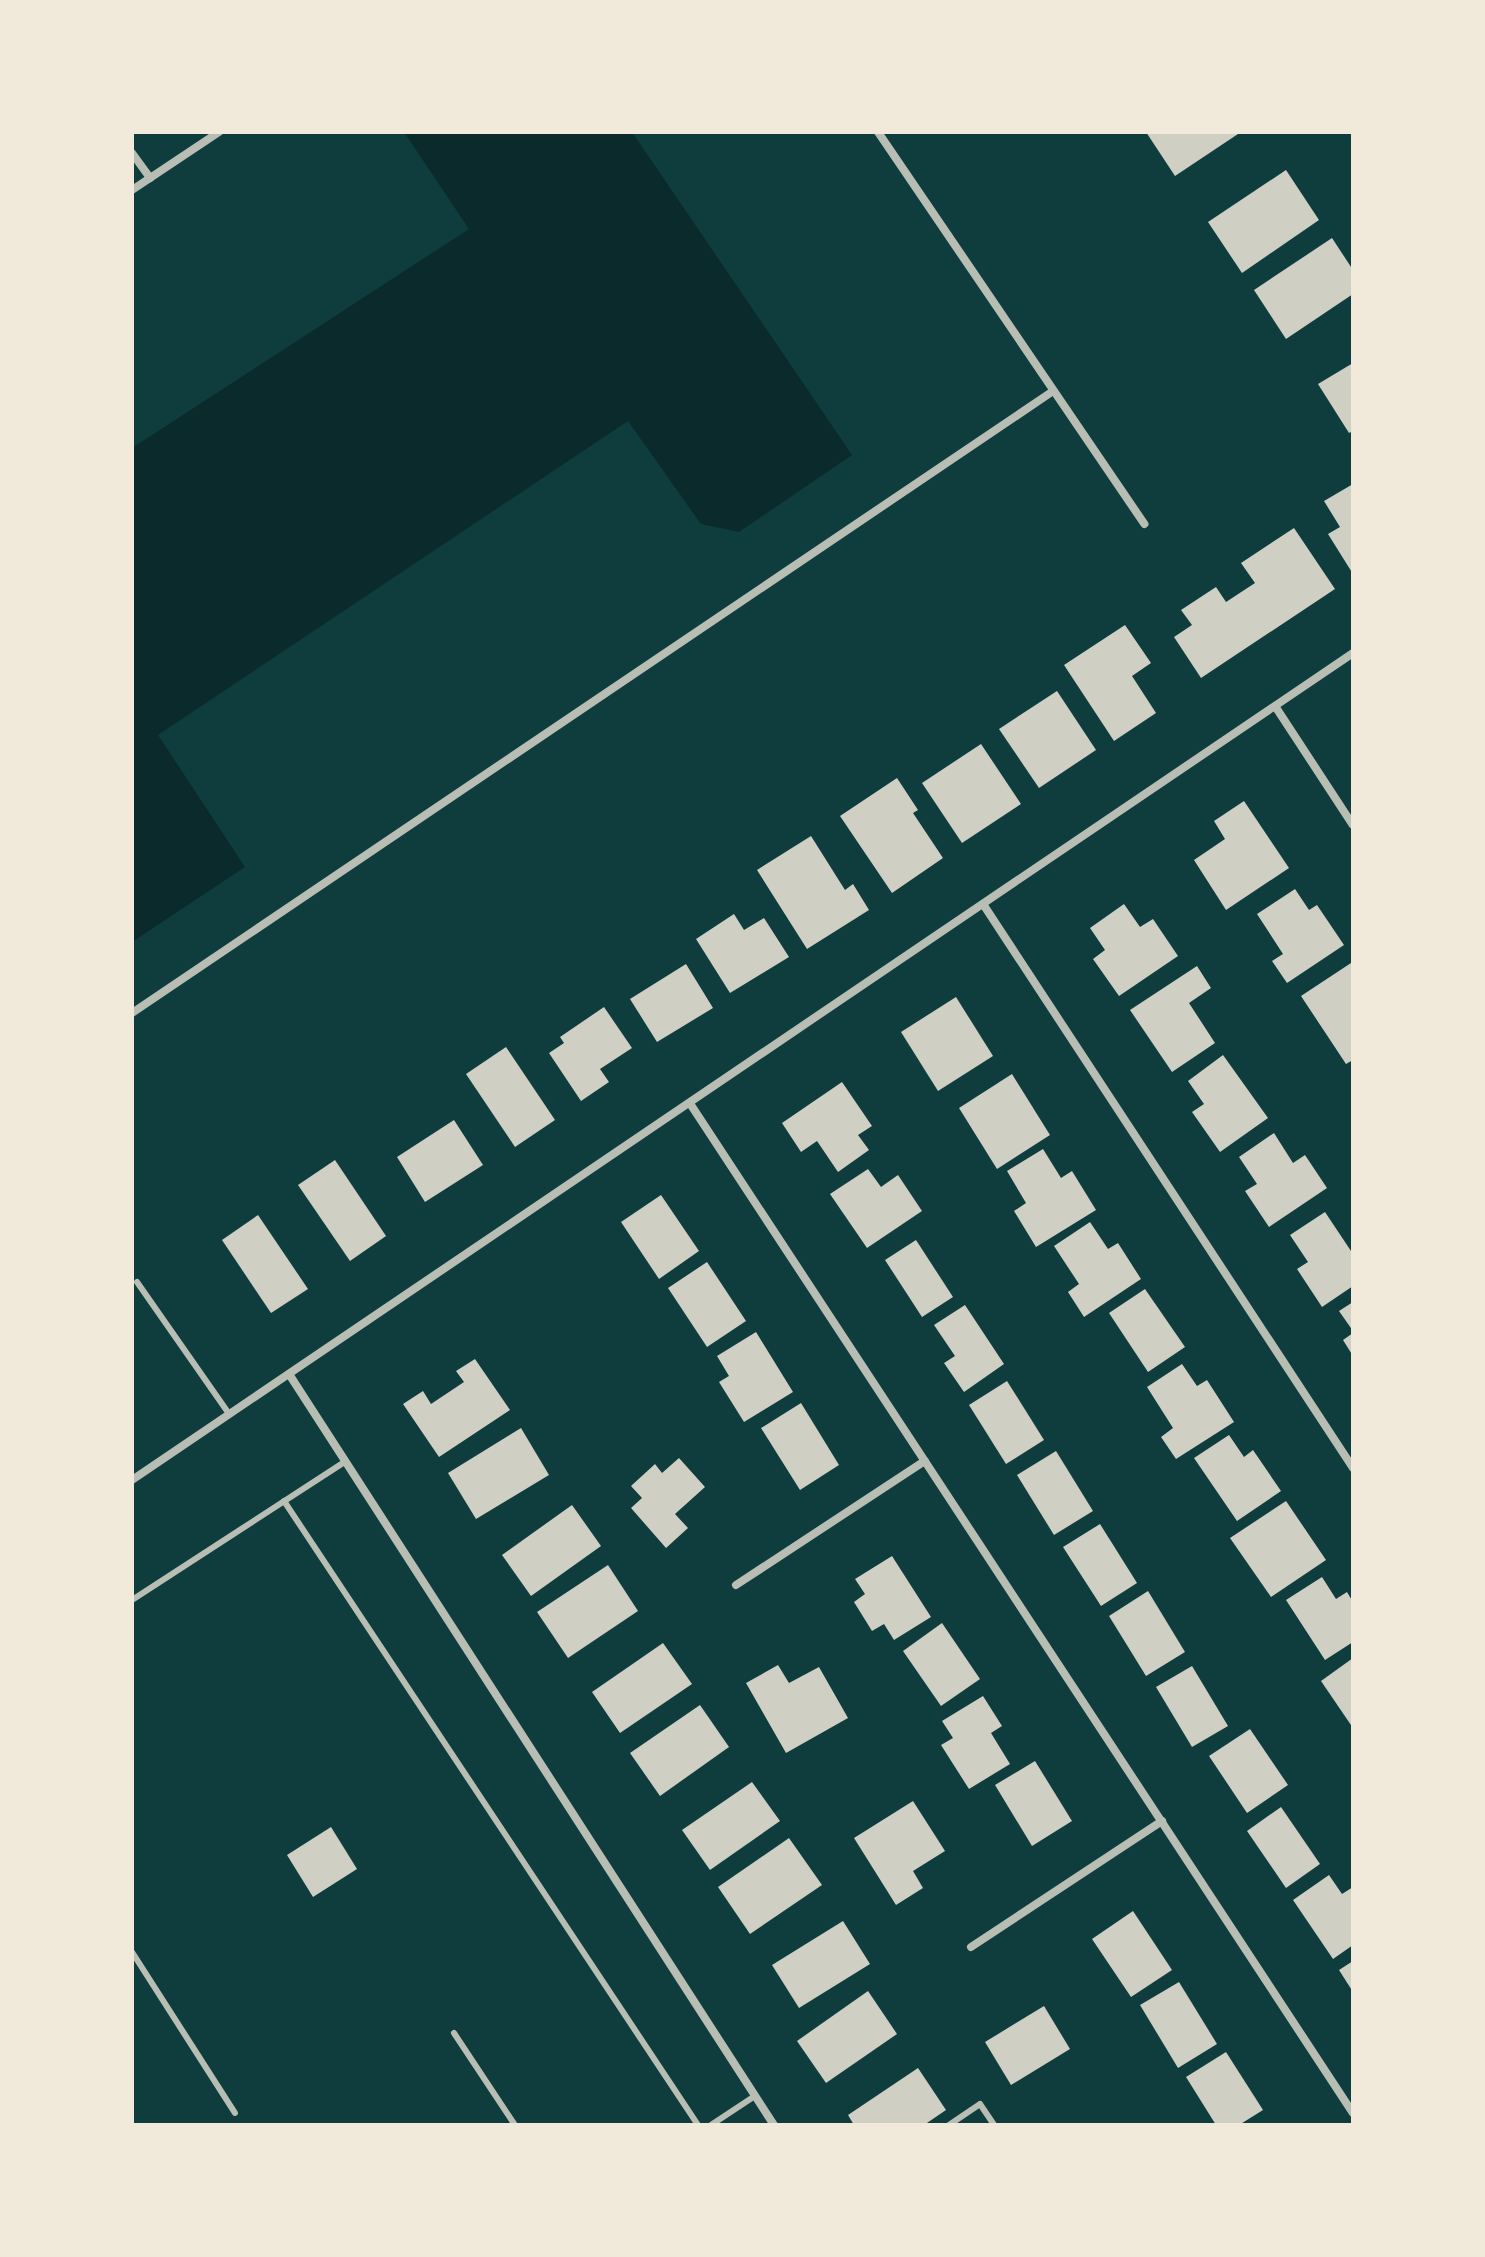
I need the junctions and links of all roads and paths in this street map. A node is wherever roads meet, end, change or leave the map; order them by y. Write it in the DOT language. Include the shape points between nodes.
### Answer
graph roads {
  1 [pos="219,132"];
  2 [pos="878,132"];
  3 [pos="132,153"];
  4 [pos="150,178"];
  5 [pos="132,190"];
  6 [pos="1053,391"];
  7 [pos="1144,524"];
  8 [pos="1353,653"];
  9 [pos="1275,706"];
  10 [pos="1353,825"];
  11 [pos="983,904"];
  12 [pos="132,1013"];
  13 [pos="691,1105"];
  14 [pos="137,1282"];
  15 [pos="289,1374"];
  16 [pos="229,1414"];
  17 [pos="346,1461"];
  18 [pos="925,1461"];
  19 [pos="1353,1468"];
  20 [pos="132,1480"];
  21 [pos="284,1501"];
  22 [pos="736,1585"];
  23 [pos="132,1600"];
  24 [pos="1162,1821"];
  25 [pos="971,1947"];
  26 [pos="132,1952"];
  27 [pos="454,2033"];
  28 [pos="755,2096"];
  29 [pos="235,2113"];
  30 [pos="1353,2113"];
  31 [pos="515,2125"];
  32 [pos="698,2125"];
  33 [pos="711,2125"];
  34 [pos="774,2125"];
  35 [pos="949,2125"];
  36 [pos="994,2125"];
  1 -- 4 [label="street"];
  2 -- 6 [label="street"];
  3 -- 4 [label="street"];
  4 -- 5 [label="street"];
  6 -- 7 [label="street"];
  6 -- 12 [label="street"];
  8 -- 9 [label="street"];
  9 -- 10 [label="street"];
  9 -- 11 [label="street"];
  11 -- 13 [label="street"];
  11 -- 19 [label="street"];
  13 -- 15 [label="street"];
  13 -- 18 [label="street"];
  14 -- 16 [label="lane"];
  15 -- 16 [label="street"];
  15 -- 17 [label="street"];
  16 -- 20 [label="street"];
  17 -- 21 [label="lane"];
  17 -- 28 [label="street"];
  18 -- 22 [label="street"];
  18 -- 24 [label="street"];
  21 -- 23 [label="lane"];
  21 -- 32 [label="lane"];
  24 -- 25 [label="street"];
  24 -- 30 [label="street"];
  26 -- 29 [label="lane"];
  27 -- 31 [label="lane"];
  28 -- 33 [label="lane"];
  28 -- 34 [label="street"];
  35 -- 36 [label="lane" via="980,2104"];
}
